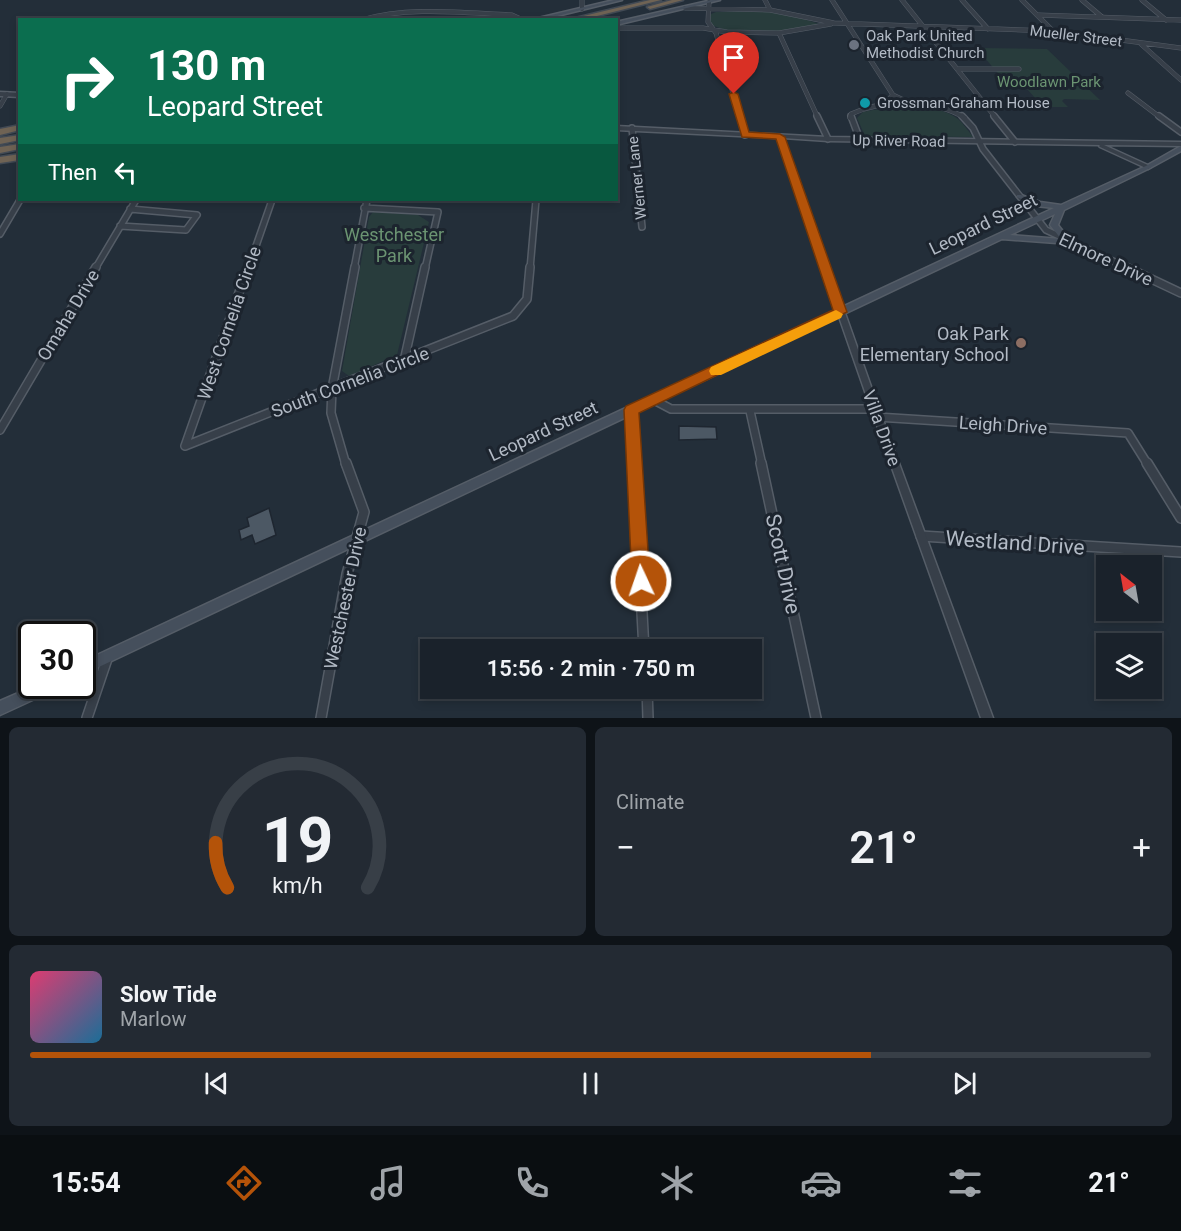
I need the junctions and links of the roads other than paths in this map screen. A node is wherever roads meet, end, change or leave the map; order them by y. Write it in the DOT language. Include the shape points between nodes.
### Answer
graph roads {
  1 [pos="582,0"];
  2 [pos="620,0"];
  3 [pos="658,0"];
  4 [pos="680,0"];
  5 [pos="718,0"];
  6 [pos="765,0"];
  7 [pos="832,0"];
  8 [pos="902,0"];
  9 [pos="962,0"];
  10 [pos="1022,0"];
  11 [pos="1082,0"];
  12 [pos="1142,0"];
  13 [pos="709,2"];
  14 [pos="685,8"];
  15 [pos="582,9"];
  16 [pos="708,10"];
  17 [pos="770,10"];
  18 [pos="428,14"];
  19 [pos="456,15"];
  20 [pos="1038,15"];
  21 [pos="1102,17"];
  22 [pos="369,18"];
  23 [pos="434,18"];
  24 [pos="449,18"];
  25 [pos="519,18"];
  26 [pos="541,18"];
  27 [pos="579,18"];
  28 [pos="604,18"];
  29 [pos="1166,20"];
  30 [pos="1181,20"];
  31 [pos="629,21"];
  32 [pos="834,23"];
  33 [pos="848,24"];
  34 [pos="618,25"];
  35 [pos="618,26"];
  36 [pos="634,28"];
  37 [pos="925,28"];
  38 [pos="988,29"];
  39 [pos="712,30"];
  40 [pos="1053,31"];
  41 [pos="779,33"];
  42 [pos="1141,44"];
  43 [pos="1181,48"];
  44 [pos="957,69"];
  45 [pos="1019,69"];
  46 [pos="1181,80"];
  47 [pos="1128,93"];
  48 [pos="0,94"];
  49 [pos="8,94"];
  50 [pos="18,95"];
  51 [pos="893,95"];
  52 [pos="0,106"];
  53 [pos="881,106"];
  54 [pos="916,106"];
  55 [pos="18,126"];
  56 [pos="618,128"];
  57 [pos="632,129"];
  58 [pos="0,131"];
  59 [pos="1181,132"];
  60 [pos="745,135"];
  61 [pos="18,137"];
  62 [pos="780,137"];
  63 [pos="828,140"];
  64 [pos="860,140"];
  65 [pos="0,141"];
  66 [pos="981,142"];
  67 [pos="1015,142"];
  68 [pos="1087,144"];
  69 [pos="18,146"];
  70 [pos="1181,146"];
  71 [pos="0,150"];
  72 [pos="18,158"];
  73 [pos="0,161"];
  74 [pos="1148,166"];
  75 [pos="1019,196"];
  76 [pos="19,201"];
  77 [pos="135,201"];
  78 [pos="272,201"];
  79 [pos="367,201"];
  80 [pos="536,201"];
  81 [pos="1061,207"];
  82 [pos="364,208"];
  83 [pos="130,209"];
  84 [pos="1036,219"];
  85 [pos="120,226"];
  86 [pos="642,227"];
  87 [pos="0,234"];
  88 [pos="1000,237"];
  89 [pos="1067,242"];
  90 [pos="1181,293"];
  91 [pos="840,312"];
  92 [pos="404,361"];
  93 [pos="332,388"];
  94 [pos="654,400"];
  95 [pos="631,410"];
  96 [pos="750,411"];
  97 [pos="876,413"];
  98 [pos="0,430"];
  99 [pos="185,446"];
  100 [pos="1181,518"];
  101 [pos="921,536"];
  102 [pos="358,539"];
  103 [pos="1181,552"];
  104 [pos="643,639"];
  105 [pos="108,656"];
  106 [pos="96,662"];
  107 [pos="19,699"];
  108 [pos="647,699"];
  109 [pos="0,708"];
  110 [pos="87,718"];
  111 [pos="321,718"];
  112 [pos="648,718"];
  113 [pos="816,718"];
  114 [pos="987,718"];
  1 -- 15 [label="street"];
  2 -- 15 [label="main road"];
  3 -- 27 [label="highway"];
  4 -- 28 [label="highway"];
  5 -- 13 [label="main road"];
  6 -- 17 [label="street"];
  7 -- 33 [label="street"];
  8 -- 37 [label="street"];
  9 -- 38 [label="street"];
  10 -- 20 [label="street"];
  11 -- 21 [label="street"];
  12 -- 29 [label="street"];
  13 -- 14 [label="main road"];
  13 -- 16 [label="street"];
  14 -- 16 [label="street, Mueller Street"];
  14 -- 31 [label="main road"];
  15 -- 26 [label="main road"];
  16 -- 17 [label="street, Mueller Street"];
  16 -- 39 [label="street" via="705,18"];
  17 -- 32 [label="street, Mueller Street"];
  18 -- 19 [label="street"];
  18 -- 22 [label="street"];
  18 -- 23 [label="street"];
  19 -- 24 [label="street"];
  19 -- 25 [label="street"];
  20 -- 21 [label="street"];
  20 -- 40 [label="street"];
  21 -- 29 [label="street"];
  29 -- 30 [label="street"];
  31 -- 34 [label="main road"];
  31 -- 36 [label="street" via="628,25"];
  32 -- 33 [label="street, Mueller Street"];
  32 -- 41 [label="street"];
  33 -- 37 [label="street, Mueller Street"];
  33 -- 51 [label="street"];
  35 -- 36 [label="street"];
  36 -- 39 [label="street"];
  37 -- 38 [label="street, Mueller Street"];
  37 -- 44 [label="street"];
  38 -- 40 [label="street, Mueller Street"];
  39 -- 41 [label="street"];
  39 -- 60 [label="street"];
  40 -- 42 [label="street, Mueller Street"];
  41 -- 63 [label="street"];
  42 -- 43 [label="street, Mueller Street"];
  42 -- 46 [label="street"];
  44 -- 45 [label="street"];
  44 -- 67 [label="street"];
  47 -- 59 [label="street"];
  48 -- 49 [label="street"];
  49 -- 50 [label="street"];
  49 -- 52 [label="street"];
  51 -- 53 [label="street"];
  51 -- 54 [label="street"];
  53 -- 54 [label="street"];
  53 -- 64 [label="street" via="851,114"];
  54 -- 66 [label="street, Elmore Drive" via="957,113"];
  55 -- 58 [label="highway"];
  56 -- 57 [label="street, Up River Road"];
  57 -- 60 [label="street, Up River Road"];
  57 -- 86 [label="street, Werner Lane"];
  60 -- 62 [label="street, Up River Road"];
  61 -- 65 [label="highway"];
  62 -- 63 [label="street, Up River Road"];
  62 -- 91 [label="street, Villa Drive"];
  63 -- 64 [label="street, Up River Road"];
  64 -- 66 [label="street, Up River Road"];
  66 -- 67 [label="street, Up River Road"];
  66 -- 75 [label="street, Elmore Drive"];
  67 -- 68 [label="street, Up River Road"];
  68 -- 70 [label="street, Up River Road"];
  68 -- 74 [label="street" via="1103,146"];
  69 -- 71 [label="highway"];
  70 -- 74 [label="main road, Leopard Street"];
  72 -- 73 [label="highway"];
  74 -- 81 [label="main road, Leopard Street"];
  75 -- 81 [label="main road"];
  75 -- 84 [label="street, Elmore Drive"];
  76 -- 87 [label="street"];
  77 -- 83 [label="street, Omaha Drive"];
  78 -- 99 [label="street, West Cornelia Circle"];
  79 -- 82 [label="street, Westchester Drive"];
  80 -- 92 [label="street, South Cornelia Circle" via="527,299 513,316"];
  81 -- 84 [label="main road, Leopard Street"];
  81 -- 89 [label="main road" via="1054,225"];
  82 -- 92 [label="street" via="438,212"];
  82 -- 93 [label="street, Westchester Drive"];
  83 -- 85 [label="street, Omaha Drive"];
  83 -- 85 [label="street" via="196,215 186,230"];
  84 -- 88 [label="main road, Leopard Street"];
  84 -- 89 [label="street, Elmore Drive"];
  85 -- 98 [label="street, Omaha Drive"];
  88 -- 89 [label="main road"];
  88 -- 91 [label="main road, Leopard Street"];
  89 -- 90 [label="street, Elmore Drive"];
  91 -- 94 [label="main road, Leopard Street"];
  91 -- 97 [label="street, Villa Drive"];
  92 -- 93 [label="street, South Cornelia Circle"];
  93 -- 99 [label="street, South Cornelia Circle"];
  93 -- 102 [label="street, Westchester Drive" via="331,413 337,441 364,512"];
  94 -- 95 [label="main road, Leopard Street"];
  94 -- 96 [label="street, Leigh Drive" via="671,409"];
  95 -- 102 [label="main road, Leopard Street"];
  95 -- 104 [label="street"];
  96 -- 97 [label="street, Leigh Drive"];
  96 -- 113 [label="street, Scott Drive"];
  97 -- 100 [label="street, Leigh Drive" via="1128,433"];
  97 -- 101 [label="street, Villa Drive"];
  101 -- 103 [label="street, Westland Drive"];
  101 -- 114 [label="street, Villa Drive"];
  102 -- 105 [label="main road, Leopard Street"];
  102 -- 111 [label="street, Westchester Drive" via="346,574"];
  105 -- 106 [label="main road, Leopard Street"];
  105 -- 110 [label="street"];
  107 -- 109 [label="main road"];
  108 -- 112 [label="street"];
}
